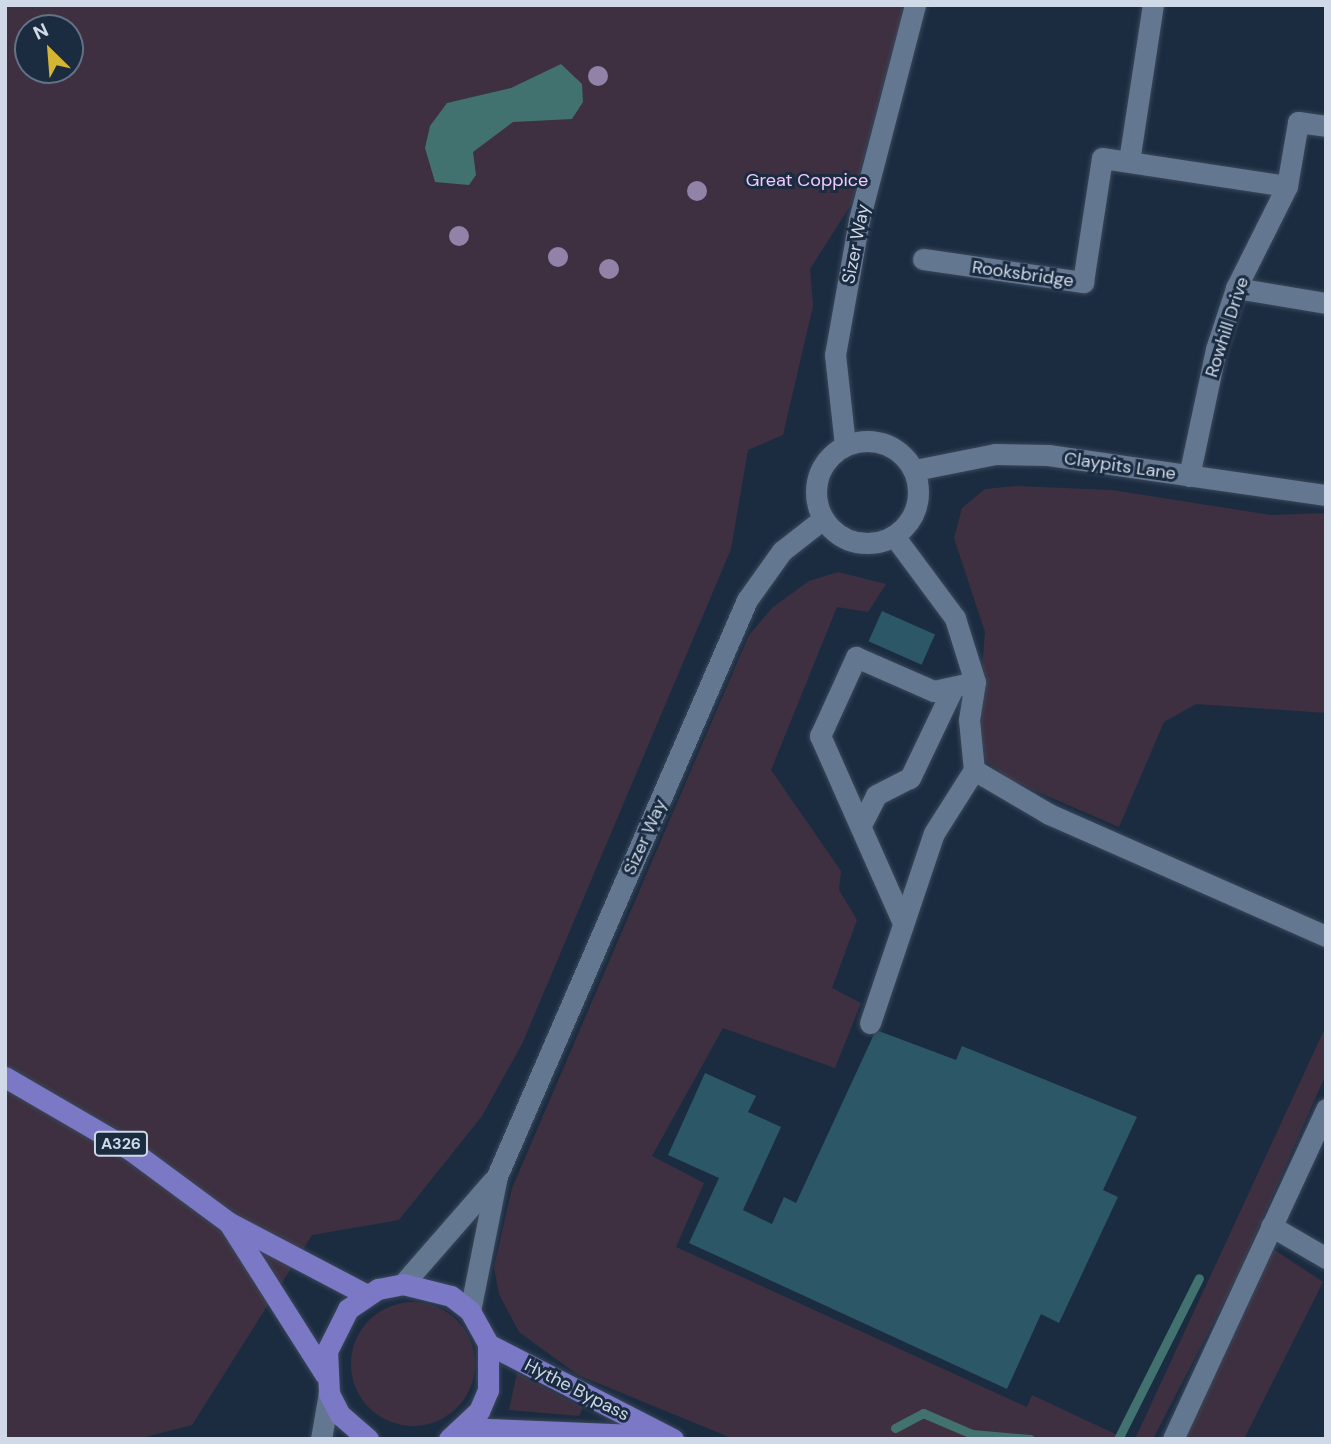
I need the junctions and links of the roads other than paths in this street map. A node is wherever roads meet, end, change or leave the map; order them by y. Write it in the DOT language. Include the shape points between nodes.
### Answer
graph roads {
  1 [pos="915,5"];
  2 [pos="1153,5"];
  3 [pos="1326,126"];
  4 [pos="1129,161"];
  5 [pos="1287,186"];
  6 [pos="923,259"];
  7 [pos="1236,288"];
  8 [pos="1326,303"];
  9 [pos="845,445"];
  10 [pos="915,470"];
  11 [pos="1189,476"];
  12 [pos="1326,495"];
  13 [pos="823,519"];
  14 [pos="894,536"];
  15 [pos="975,682"];
  16 [pos="953,688"];
  17 [pos="974,771"];
  18 [pos="862,824"];
  19 [pos="903,923"];
  20 [pos="1326,936"];
  21 [pos="870,1023"];
  22 [pos="5,1077"];
  23 [pos="1324,1115"];
  24 [pos="497,1176"];
  25 [pos="228,1222"];
  26 [pos="1271,1226"];
  27 [pos="1326,1258"];
  28 [pos="403,1284"];
  29 [pos="367,1295"];
  30 [pos="470,1311"];
  31 [pos="488,1344"];
  32 [pos="327,1384"];
  33 [pos="456,1434"];
  34 [pos="670,1437"];
  35 [pos="321,1439"];
  36 [pos="368,1439"];
  37 [pos="1172,1439"];
  1 -- 9 [label="street, Sizer Way" via="859,220 835,355"];
  2 -- 4 [label="street"];
  3 -- 5 [label="street, Rowhill Drive" via="1298,122"];
  4 -- 5 [label="street"];
  4 -- 6 [label="street, Rooksbridge" via="1102,158 1083,282"];
  5 -- 7 [label="street, Rowhill Drive"];
  7 -- 8 [label="street"];
  7 -- 11 [label="street, Rowhill Drive"];
  9 -- 10 [label="street" via="877,441 906,456"];
  9 -- 13 [label="street" via="820,469 816,494"];
  10 -- 11 [label="street, Claypits Lane" via="995,454 1048,455"];
  10 -- 14 [label="street" via="919,499"];
  11 -- 12 [label="street, Claypits Lane"];
  13 -- 14 [label="street" via="847,540"];
  13 -- 24 [label="street, Sizer Way" via="782,551 747,600"];
  14 -- 15 [label="street" via="955,618"];
  15 -- 16 [label="street"];
  15 -- 17 [label="street" via="969,720"];
  16 -- 18 [label="street" via="910,779 876,794"];
  16 -- 18 [label="street" via="934,691 856,657 820,736"];
  17 -- 19 [label="street" via="934,833"];
  17 -- 20 [label="street" via="1048,814"];
  18 -- 19 [label="street"];
  19 -- 21 [label="street"];
  22 -- 25 [label="main road, A326" via="132,1151"];
  23 -- 26 [label="street"];
  24 -- 28 [label="street, Sizer Way"];
  24 -- 30 [label="street, Sizer Way"];
  25 -- 29 [label="main road, A326"];
  25 -- 32 [label="main road, A326"];
  26 -- 27 [label="street"];
  26 -- 37 [label="street"];
  28 -- 29 [label="main road"];
  28 -- 30 [label="main road" via="428,1286"];
  29 -- 32 [label="main road" via="334,1328"];
  30 -- 31 [label="main road"];
  31 -- 33 [label="main road" via="488,1390"];
  31 -- 34 [label="main road, Hythe Bypass"];
  32 -- 35 [label="street"];
  32 -- 36 [label="main road" via="340,1415"];
  33 -- 34 [label="main road, Hythe Bypass"];
}
